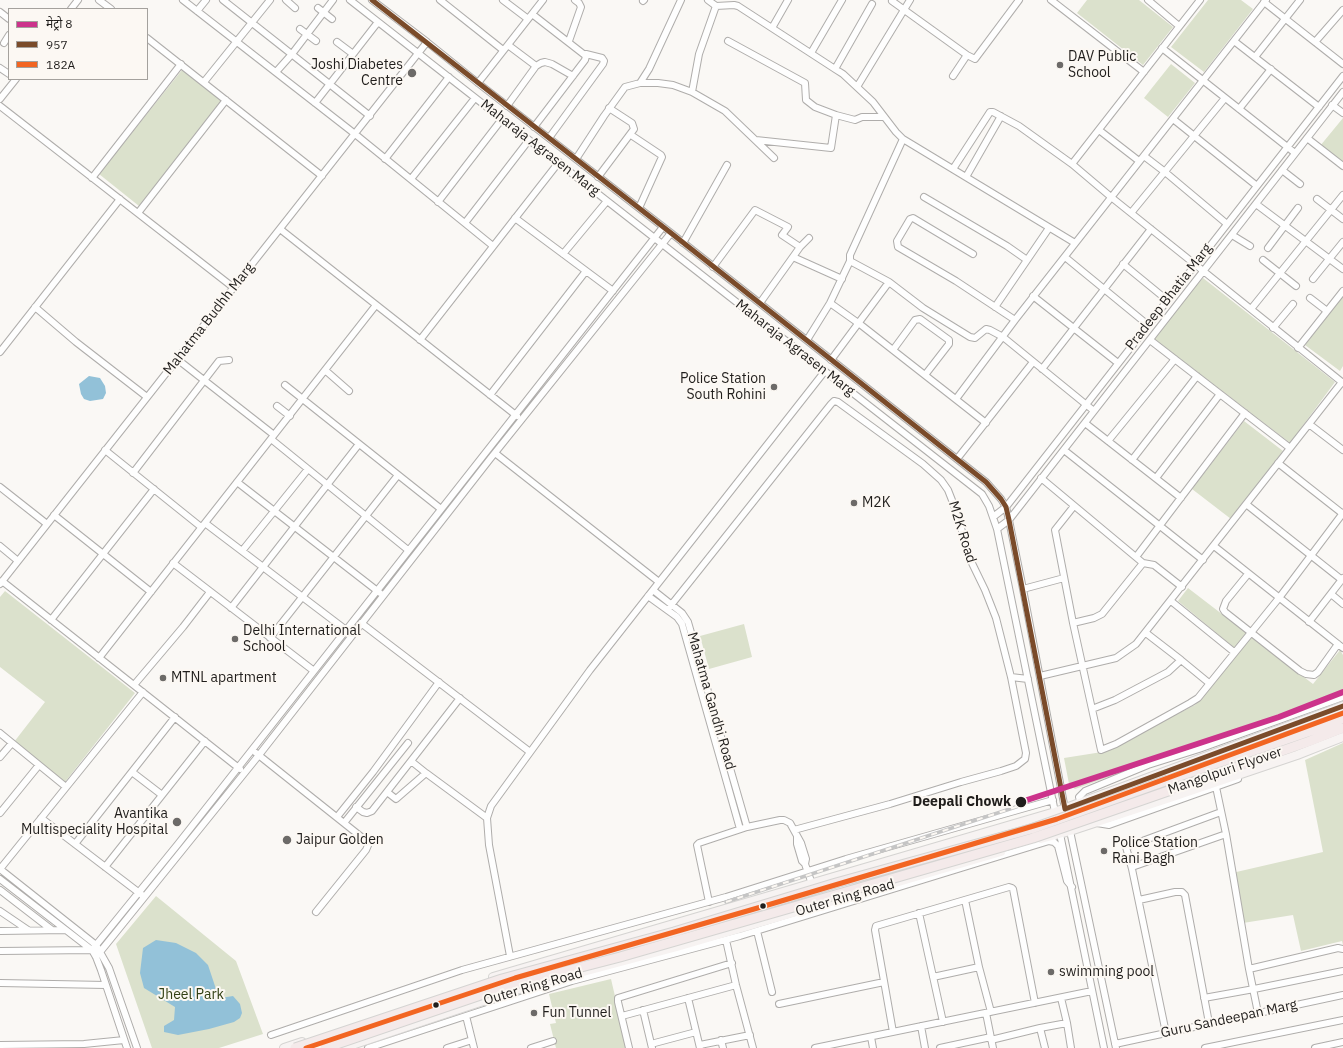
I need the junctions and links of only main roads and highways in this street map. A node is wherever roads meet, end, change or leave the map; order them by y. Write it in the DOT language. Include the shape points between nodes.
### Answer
graph roads {
  1 [pos="1343,706"];
  2 [pos="1343,718"];
  3 [pos="1343,728"];
  4 [pos="1343,737"];
  5 [pos="1117,790"];
  6 [pos="1124,813"];
  7 [pos="943,845"];
  8 [pos="950,868"];
  9 [pos="284,1048"];
  10 [pos="295,1048"];
  11 [pos="326,1048"];
  12 [pos="343,1048"];
  1 -- 5 [label="main road, Outer Ring Road"];
  2 -- 10 [label="highway, Mangolpuri Flyover, bridge" via="1030,828 674,932 502,979"];
  3 -- 11 [label="highway, Mangolpuri Flyover, bridge" via="1033,838 620,957 504,987"];
  4 -- 6 [label="main road, Outer Ring Road"];
  5 -- 6 [label="main road" via="1127,798"];
  5 -- 7 [label="main road, Outer Ring Road" via="1065,809"];
  6 -- 8 [label="main road, Outer Ring Road"];
  7 -- 8 [label="main road"];
  7 -- 9 [label="main road, Outer Ring Road" via="513,971"];
  8 -- 12 [label="main road, Outer Ring Road" via="677,947 516,990"];
}
